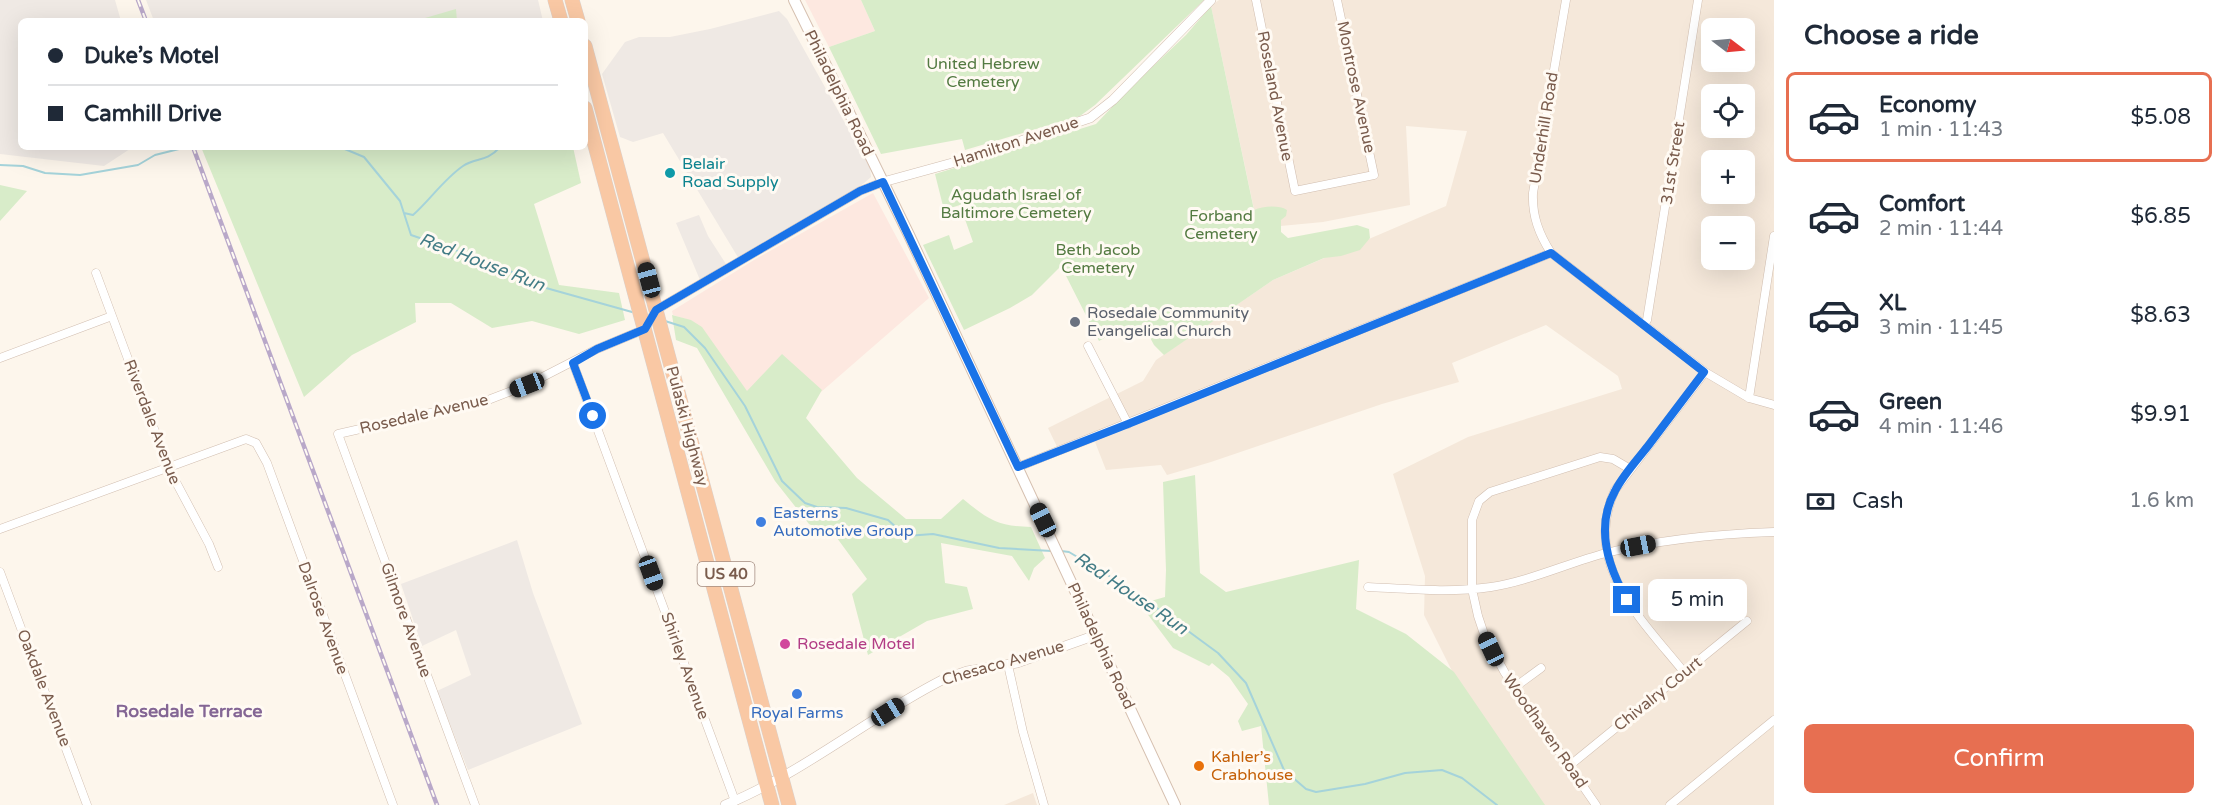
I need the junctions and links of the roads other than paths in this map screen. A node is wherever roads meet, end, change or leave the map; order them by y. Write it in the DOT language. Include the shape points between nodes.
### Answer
graph roads {
  1 [pos="555,0"];
  2 [pos="572,0"];
  3 [pos="794,0"];
  4 [pos="1211,0"];
  5 [pos="1256,0"];
  6 [pos="1337,0"];
  7 [pos="1566,0"];
  8 [pos="1698,0"];
  9 [pos="560,18"];
  10 [pos="577,18"];
  11 [pos="588,57"];
  12 [pos="588,119"];
  13 [pos="1374,175"];
  14 [pos="883,182"];
  15 [pos="1774,236"];
  16 [pos="1551,253"];
  17 [pos="96,273"];
  18 [pos="656,310"];
  19 [pos="112,316"];
  20 [pos="1644,325"];
  21 [pos="645,329"];
  22 [pos="1088,346"];
  23 [pos="0,358"];
  24 [pos="573,363"];
  25 [pos="1704,372"];
  26 [pos="1749,398"];
  27 [pos="1774,405"];
  28 [pos="1128,424"];
  29 [pos="338,434"];
  30 [pos="1018,467"];
  31 [pos="169,469"];
  32 [pos="1630,469"];
  33 [pos="0,529"];
  34 [pos="1774,532"];
  35 [pos="1607,553"];
  36 [pos="218,567"];
  37 [pos="0,572"];
  38 [pos="1368,587"];
  39 [pos="1472,589"];
  40 [pos="1747,621"];
  41 [pos="1096,635"];
  42 [pos="1008,665"];
  43 [pos="1541,668"];
  44 [pos="1684,672"];
  45 [pos="1515,687"];
  46 [pos="1774,720"];
  47 [pos="1569,766"];
  48 [pos="782,777"];
  49 [pos="767,785"];
  50 [pos="735,801"];
  51 [pos="87,805"];
  52 [pos="393,805"];
  53 [pos="475,805"];
  54 [pos="725,805"];
  55 [pos="772,805"];
  56 [pos="789,805"];
  57 [pos="1044,805"];
  58 [pos="1175,805"];
  59 [pos="1596,805"];
  60 [pos="1670,805"];
  1 -- 9 [label="highway"];
  2 -- 10 [label="highway"];
  3 -- 14 [label="main road, Philadelphia Road"];
  4 -- 14 [label="street, Hamilton Avenue" via="1113,100 1090,118"];
  5 -- 13 [label="street, Roseland Avenue" via="1295,191"];
  6 -- 13 [label="street, Montrose Avenue"];
  7 -- 16 [label="street, Underhill Road" via="1533,193 1538,229"];
  8 -- 20 [label="street, 31st Street" via="1657,266"];
  11 -- 18 [label="highway, Pulaski Highway / US 40"];
  12 -- 21 [label="highway, Pulaski Highway / US 40"];
  14 -- 18 [label="street" via="860,191"];
  14 -- 30 [label="main road, Philadelphia Road"];
  15 -- 26 [label="street"];
  16 -- 20 [label="street"];
  16 -- 28 [label="street"];
  17 -- 19 [label="street, Riverdale Avenue"];
  18 -- 21 [label="street"];
  18 -- 48 [label="highway, Pulaski Highway / US 40"];
  19 -- 23 [label="street"];
  19 -- 31 [label="street, Riverdale Avenue"];
  20 -- 25 [label="street"];
  21 -- 24 [label="street, Rosedale Avenue"];
  21 -- 49 [label="highway, Pulaski Highway / US 40"];
  22 -- 28 [label="street"];
  24 -- 29 [label="street, Rosedale Avenue" via="488,400"];
  24 -- 50 [label="street, Shirley Avenue"];
  25 -- 26 [label="street"];
  25 -- 32 [label="street"];
  26 -- 27 [label="street"];
  28 -- 30 [label="street"];
  29 -- 53 [label="street, Gilmore Avenue"];
  30 -- 41 [label="main road, Philadelphia Road"];
  31 -- 33 [label="street"];
  31 -- 36 [label="street, Riverdale Avenue"];
  31 -- 52 [label="street, Dalrose Avenue" via="246,440 258,445"];
  32 -- 35 [label="street" via="1607,508"];
  32 -- 39 [label="street, Woodhaven Road" via="1600,457 1484,496 1472,520"];
  34 -- 35 [label="street" via="1689,538"];
  35 -- 39 [label="street" via="1508,583"];
  35 -- 44 [label="street" via="1627,600"];
  37 -- 51 [label="street, Oakdale Avenue"];
  38 -- 39 [label="street"];
  39 -- 45 [label="street, Woodhaven Road" via="1485,637"];
  40 -- 44 [label="street, Chivalry Court"];
  41 -- 42 [label="street, Chesaco Avenue"];
  41 -- 58 [label="main road, Philadelphia Road"];
  42 -- 48 [label="street, Chesaco Avenue" via="967,671 935,683"];
  42 -- 57 [label="street"];
  43 -- 45 [label="street"];
  44 -- 47 [label="street, Chivalry Court"];
  45 -- 47 [label="street, Woodhaven Road"];
  46 -- 60 [label="street"];
  47 -- 59 [label="street, Woodhaven Road"];
  48 -- 49 [label="street, Chesaco Avenue"];
  48 -- 56 [label="highway, Pulaski Highway / US 40"];
  49 -- 50 [label="street, Chesaco Avenue"];
  49 -- 55 [label="highway, Pulaski Highway / US 40"];
  50 -- 54 [label="street, Chesaco Avenue"];
}
